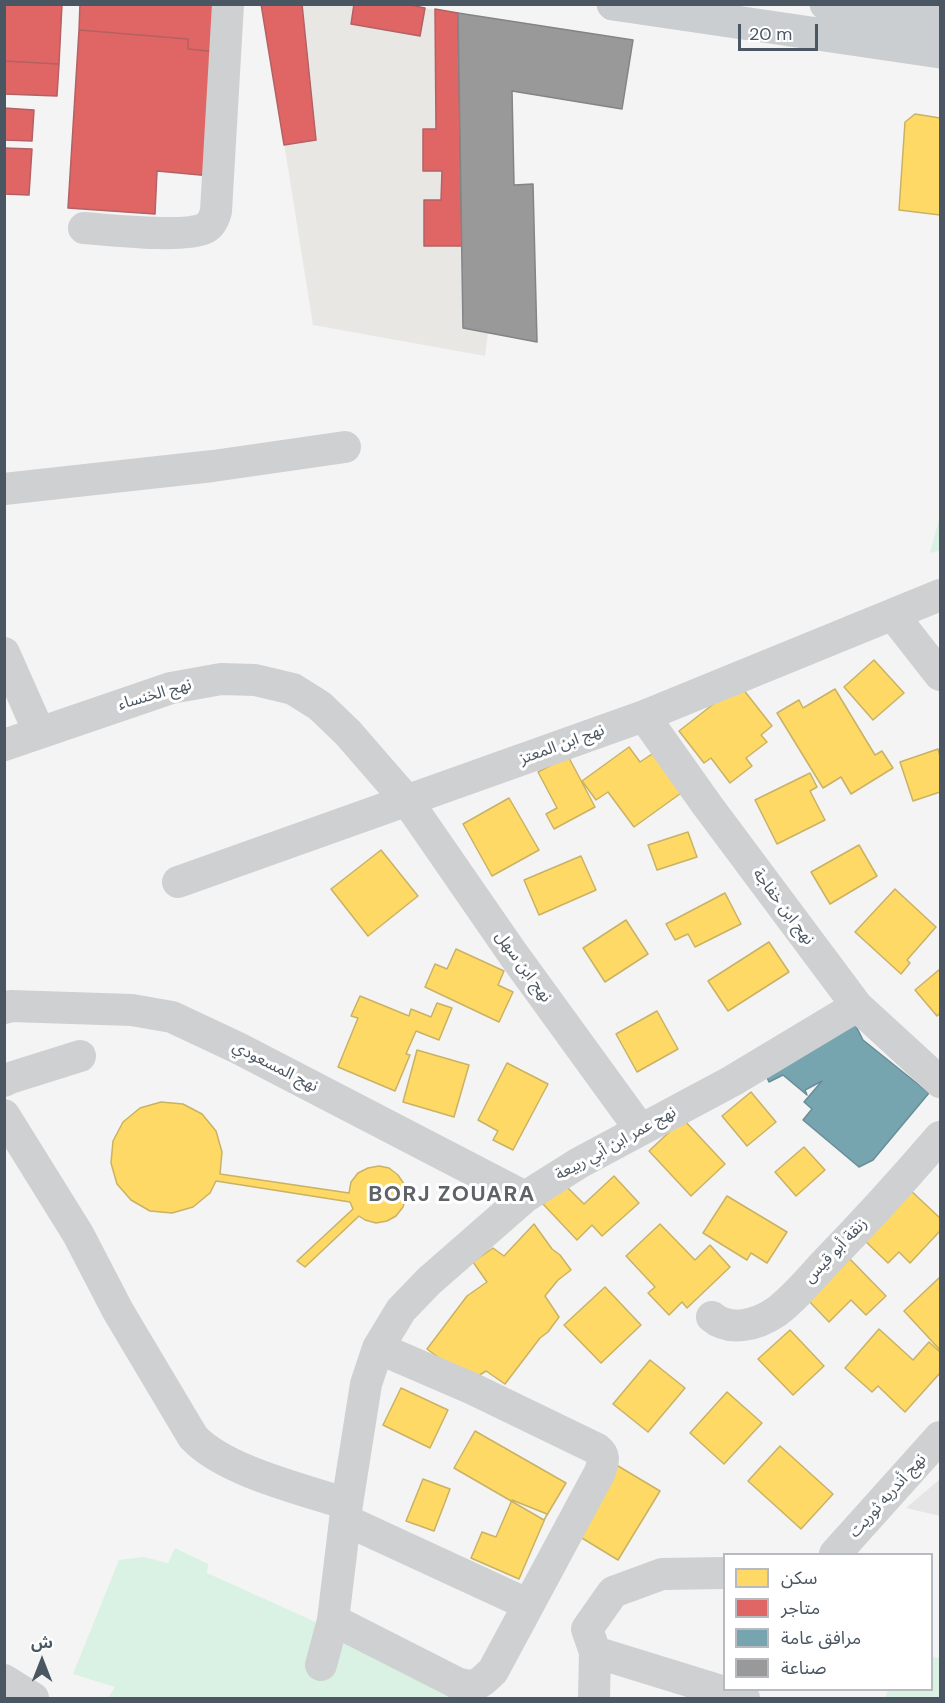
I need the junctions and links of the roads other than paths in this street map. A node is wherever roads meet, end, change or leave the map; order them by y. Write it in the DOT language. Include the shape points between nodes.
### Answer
graph roads {
  1 [pos="228,4"];
  2 [pos="614,4"];
  3 [pos="826,4"];
  4 [pos="940,21"];
  5 [pos="940,52"];
  6 [pos="84,228"];
  7 [pos="345,447"];
  8 [pos="4,489"];
  9 [pos="940,595"];
  10 [pos="893,615"];
  11 [pos="4,653"];
  12 [pos="940,675"];
  13 [pos="644,716"];
  14 [pos="39,732"];
  15 [pos="4,744"];
  16 [pos="408,802"];
  17 [pos="178,882"];
  18 [pos="857,1006"];
  19 [pos="4,1008"];
  20 [pos="80,1056"];
  21 [pos="6,1076"];
  22 [pos="940,1082"];
  23 [pos="4,1116"];
  24 [pos="640,1129"];
  25 [pos="940,1137"];
  26 [pos="525,1197"];
  27 [pos="712,1317"];
  28 [pos="378,1348"];
  29 [pos="940,1437"];
  30 [pos="346,1512"];
  31 [pos="836,1553"];
  32 [pos="723,1573"];
  33 [pos="527,1604"];
  34 [pos="333,1620"];
  35 [pos="595,1652"];
  36 [pos="321,1665"];
  37 [pos="4,1680"];
  38 [pos="33,1698"];
  39 [pos="594,1698"];
  40 [pos="744,1698"];
  1 -- 6 [label="street" via="213,221 205,229 186,233"];
  2 -- 5 [label="main road"];
  3 -- 4 [label="main road"];
  7 -- 8 [label="street"];
  9 -- 10 [label="street, نهج ابن المعتز"];
  10 -- 12 [label="street"];
  10 -- 13 [label="street, نهج ابن المعتز"];
  11 -- 14 [label="street"];
  13 -- 16 [label="street, نهج ابن المعتز"];
  13 -- 18 [label="street, نهج ابن خفاجة"];
  14 -- 15 [label="street, نهج الخنساء"];
  14 -- 16 [label="street, نهج الخنساء" via="171,688 221,679 255,680 293,689 320,706"];
  16 -- 17 [label="street, نهج ابن المعتز"];
  16 -- 24 [label="street, نهج ابن سهل"];
  18 -- 22 [label="street, نهج ابن خفاجة"];
  18 -- 24 [label="street, نهج عمر ابن أبي ربيعة" via="732,1081"];
  19 -- 26 [label="street, نهج المسعودي" via="132,1010 172,1017"];
  20 -- 21 [label="street"];
  23 -- 30 [label="street" via="72,1224 118,1311 198,1442 219,1459"];
  24 -- 26 [label="street, نهج عمر ابن أبي ربيعة"];
  25 -- 27 [label="street, زنقة أبو قيس" via="866,1220 775,1312 741,1325 721,1324"];
  26 -- 28 [label="street, نهج عمر ابن أبي ربيعة" via="429,1281 402,1310"];
  28 -- 30 [label="street, نهج عمر ابن أبي ربيعة" via="366,1383"];
  28 -- 33 [label="street" via="473,1389 602,1453 600,1472"];
  29 -- 31 [label="street, نهج أندريه ثوريت"];
  30 -- 33 [label="street"];
  30 -- 34 [label="street, نهج عمر ابن أبي ربيعة"];
  32 -- 35 [label="street" via="662,1574 613,1592 587,1629"];
  33 -- 34 [label="street" via="493,1671 477,1685 467,1687"];
  34 -- 36 [label="street, نهج عمر ابن أبي ربيعة"];
  35 -- 39 [label="street"];
  35 -- 40 [label="street"];
  37 -- 38 [label="street"];
}
